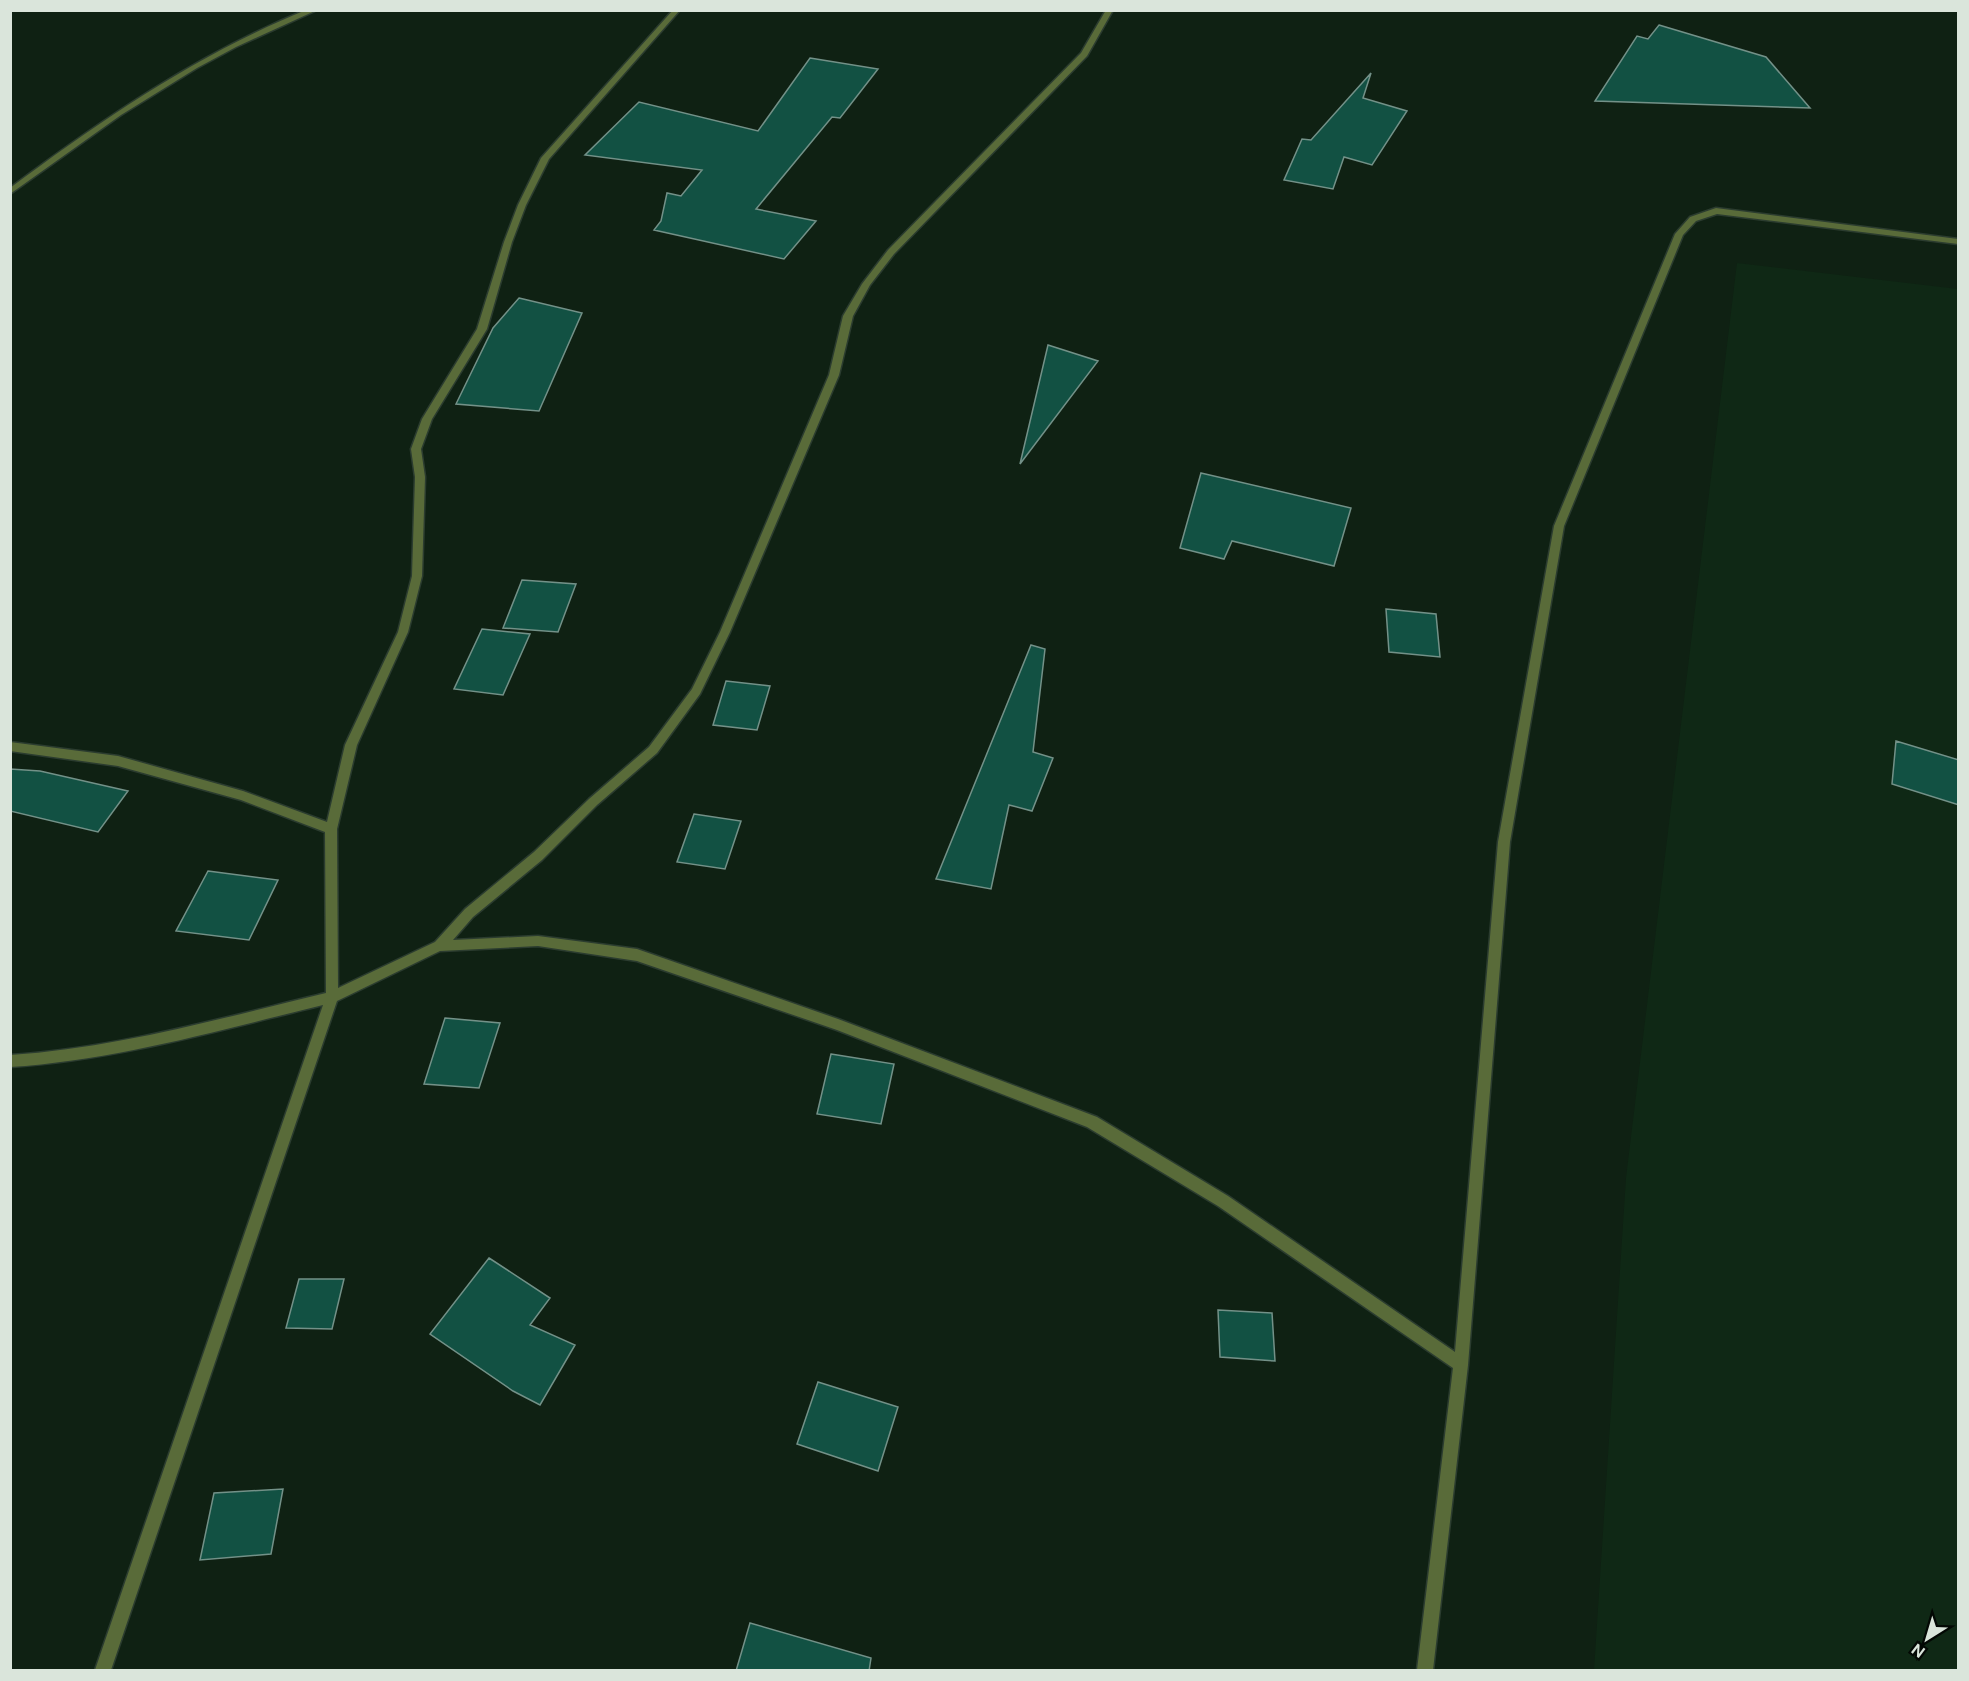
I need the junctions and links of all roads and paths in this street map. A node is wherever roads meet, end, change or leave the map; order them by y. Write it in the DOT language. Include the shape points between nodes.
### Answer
graph roads {
  1 [pos="314,10"];
  2 [pos="677,10"];
  3 [pos="1110,10"];
  4 [pos="10,192"];
  5 [pos="1959,241"];
  6 [pos="10,746"];
  7 [pos="331,829"];
  8 [pos="439,946"];
  9 [pos="332,997"];
  10 [pos="10,1061"];
  11 [pos="1461,1365"];
  12 [pos="103,1671"];
  13 [pos="1425,1671"];
  1 -- 4 [label="street" via="231,46 75,143"];
  2 -- 7 [label="street" via="544,158 512,232 482,329 427,419 416,449 420,477 417,576 403,632 351,745"];
  3 -- 8 [label="street" via="1084,54 891,252 866,284 848,316 834,375 696,691 653,750 538,856 469,913"];
  5 -- 11 [label="street" via="1716,211 1693,219 1679,234 1559,526 1504,842"];
  6 -- 7 [label="street" via="118,761 243,796"];
  7 -- 9 [label="street"];
  8 -- 9 [label="street"];
  8 -- 11 [label="street" via="538,941 637,955 838,1025 1092,1122 1223,1201"];
  9 -- 10 [label="street" via="177,1035 55,1058"];
  9 -- 12 [label="street"];
  11 -- 13 [label="street"];
}
